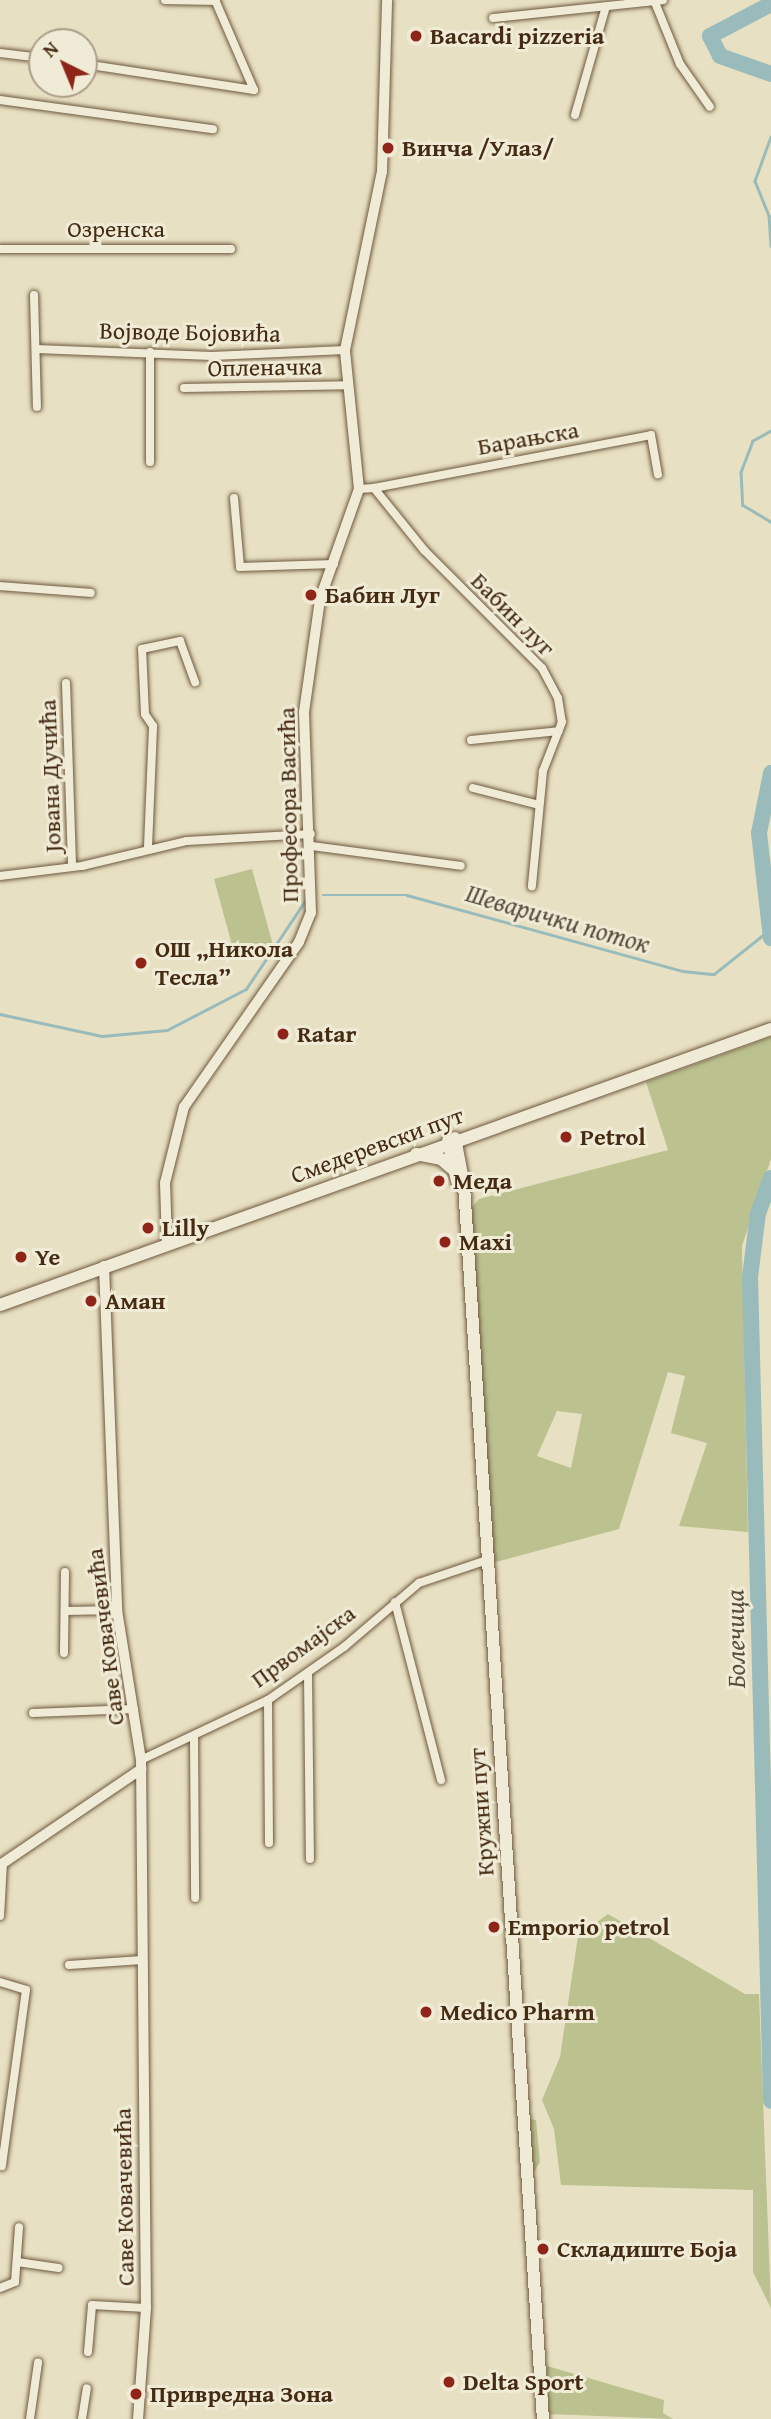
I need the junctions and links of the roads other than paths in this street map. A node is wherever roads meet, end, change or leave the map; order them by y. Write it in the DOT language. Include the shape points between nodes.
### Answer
graph roads {
  1 [pos="165,0"];
  2 [pos="387,0"];
  3 [pos="216,1"];
  4 [pos="657,1"];
  5 [pos="606,6"];
  6 [pos="493,18"];
  7 [pos="0,53"];
  8 [pos="28,56"];
  9 [pos="98,66"];
  10 [pos="0,100"];
  11 [pos="710,107"];
  12 [pos="575,115"];
  13 [pos="214,129"];
  14 [pos="0,249"];
  15 [pos="232,249"];
  16 [pos="34,295"];
  17 [pos="36,349"];
  18 [pos="345,350"];
  19 [pos="150,352"];
  20 [pos="348,385"];
  21 [pos="184,388"];
  22 [pos="37,407"];
  23 [pos="150,463"];
  24 [pos="657,474"];
  25 [pos="374,488"];
  26 [pos="359,489"];
  27 [pos="234,498"];
  28 [pos="334,564"];
  29 [pos="0,586"];
  30 [pos="92,593"];
  31 [pos="195,682"];
  32 [pos="66,683"];
  33 [pos="559,731"];
  34 [pos="471,740"];
  35 [pos="473,788"];
  36 [pos="539,806"];
  37 [pos="312,840"];
  38 [pos="148,847"];
  39 [pos="461,866"];
  40 [pos="72,867"];
  41 [pos="0,876"];
  42 [pos="532,887"];
  43 [pos="771,1029"];
  44 [pos="478,1130"];
  45 [pos="452,1139"];
  46 [pos="412,1153"];
  47 [pos="458,1167"];
  48 [pos="167,1245"];
  49 [pos="104,1266"];
  50 [pos="0,1305"];
  51 [pos="484,1561"];
  52 [pos="65,1572"];
  53 [pos="395,1602"];
  54 [pos="117,1610"];
  55 [pos="65,1611"];
  56 [pos="64,1653"];
  57 [pos="308,1674"];
  58 [pos="268,1700"];
  59 [pos="134,1709"];
  60 [pos="33,1713"];
  61 [pos="194,1736"];
  62 [pos="141,1764"];
  63 [pos="440,1780"];
  64 [pos="269,1843"];
  65 [pos="310,1859"];
  66 [pos="1,1864"];
  67 [pos="195,1898"];
  68 [pos="0,1916"];
  69 [pos="142,1960"];
  70 [pos="69,1965"];
  71 [pos="0,1982"];
  72 [pos="2,2166"];
  73 [pos="19,2227"];
  74 [pos="17,2262"];
  75 [pos="59,2268"];
  76 [pos="0,2288"];
  77 [pos="146,2308"];
  78 [pos="88,2352"];
  79 [pos="38,2363"];
  80 [pos="87,2388"];
  81 [pos="30,2419"];
  82 [pos="82,2419"];
  83 [pos="138,2419"];
  84 [pos="543,2419"];
  1 -- 3 [label="street"];
  2 -- 18 [label="street, Професора Васића" via="382,172"];
  3 -- 9 [label="street" via="253,91"];
  4 -- 5 [label="street"];
  4 -- 11 [label="street" via="680,64"];
  5 -- 6 [label="street"];
  5 -- 12 [label="street"];
  7 -- 8 [label="street"];
  10 -- 13 [label="street"];
  14 -- 15 [label="street, Озренска"];
  16 -- 17 [label="street"];
  17 -- 19 [label="street, Војводе Бојовића"];
  17 -- 22 [label="street"];
  18 -- 19 [label="street, Војводе Бојовића"];
  18 -- 20 [label="street, Професора Васића"];
  19 -- 23 [label="street"];
  20 -- 21 [label="street, Опленачка"];
  20 -- 26 [label="street, Професора Васића"];
  24 -- 25 [label="street, Барањска" via="651,435"];
  25 -- 26 [label="street"];
  25 -- 33 [label="street, Бабин луг" via="431,558 542,668 563,711"];
  26 -- 28 [label="street, Професора Васића"];
  27 -- 28 [label="street" via="240,567"];
  28 -- 37 [label="street, Професора Васића" via="318,611 304,712"];
  29 -- 30 [label="street"];
  31 -- 38 [label="street" via="180,641 142,649 145,714 153,726"];
  32 -- 40 [label="street, Јована Дучића"];
  33 -- 34 [label="street"];
  33 -- 36 [label="street, Бабин луг" via="545,760"];
  35 -- 36 [label="street"];
  36 -- 42 [label="street, Бабин луг"];
  37 -- 38 [label="street"];
  37 -- 39 [label="street"];
  37 -- 48 [label="street, Професора Васића" via="312,906 304,933 213,1059 176,1127 165,1183"];
  38 -- 40 [label="street"];
  40 -- 41 [label="street"];
  43 -- 44 [label="main road, Смедеревски пут"];
  44 -- 45 [label="main road, Смедеревски пут"];
  44 -- 47 [label="main road"];
  45 -- 46 [label="main road, Смедеревски пут"];
  45 -- 47 [label="main road, Кружни пут"];
  46 -- 47 [label="main road"];
  46 -- 48 [label="main road, Смедеревски пут"];
  47 -- 51 [label="main road, Кружни пут"];
  48 -- 49 [label="main road, Смедеревски пут"];
  49 -- 50 [label="main road, Смедеревски пут"];
  49 -- 54 [label="street, Саве Ковачевића"];
  51 -- 53 [label="street, Првомајска" via="433,1576"];
  51 -- 84 [label="main road, Кружни пут"];
  52 -- 55 [label="street"];
  53 -- 57 [label="street, Првомајска"];
  53 -- 63 [label="street"];
  54 -- 55 [label="street"];
  54 -- 59 [label="street, Саве Ковачевића"];
  55 -- 56 [label="street"];
  57 -- 58 [label="street, Првомајска"];
  57 -- 65 [label="street"];
  58 -- 61 [label="street, Првомајска"];
  58 -- 64 [label="street"];
  59 -- 60 [label="street"];
  59 -- 62 [label="street, Саве Ковачевића"];
  61 -- 62 [label="street, Првомајска"];
  61 -- 67 [label="street"];
  62 -- 66 [label="street, Првомајска"];
  62 -- 69 [label="street, Саве Ковачевића"];
  66 -- 68 [label="street, Првомајска"];
  69 -- 70 [label="street"];
  69 -- 77 [label="street, Саве Ковачевића"];
  71 -- 72 [label="street" via="26,1990"];
  73 -- 74 [label="street"];
  74 -- 75 [label="street"];
  74 -- 76 [label="street" via="15,2282"];
  77 -- 78 [label="street, Саве Ковачевића" via="92,2305"];
  77 -- 83 [label="street, Саве Ковачевића"];
  79 -- 81 [label="street"];
  80 -- 82 [label="street"];
}
